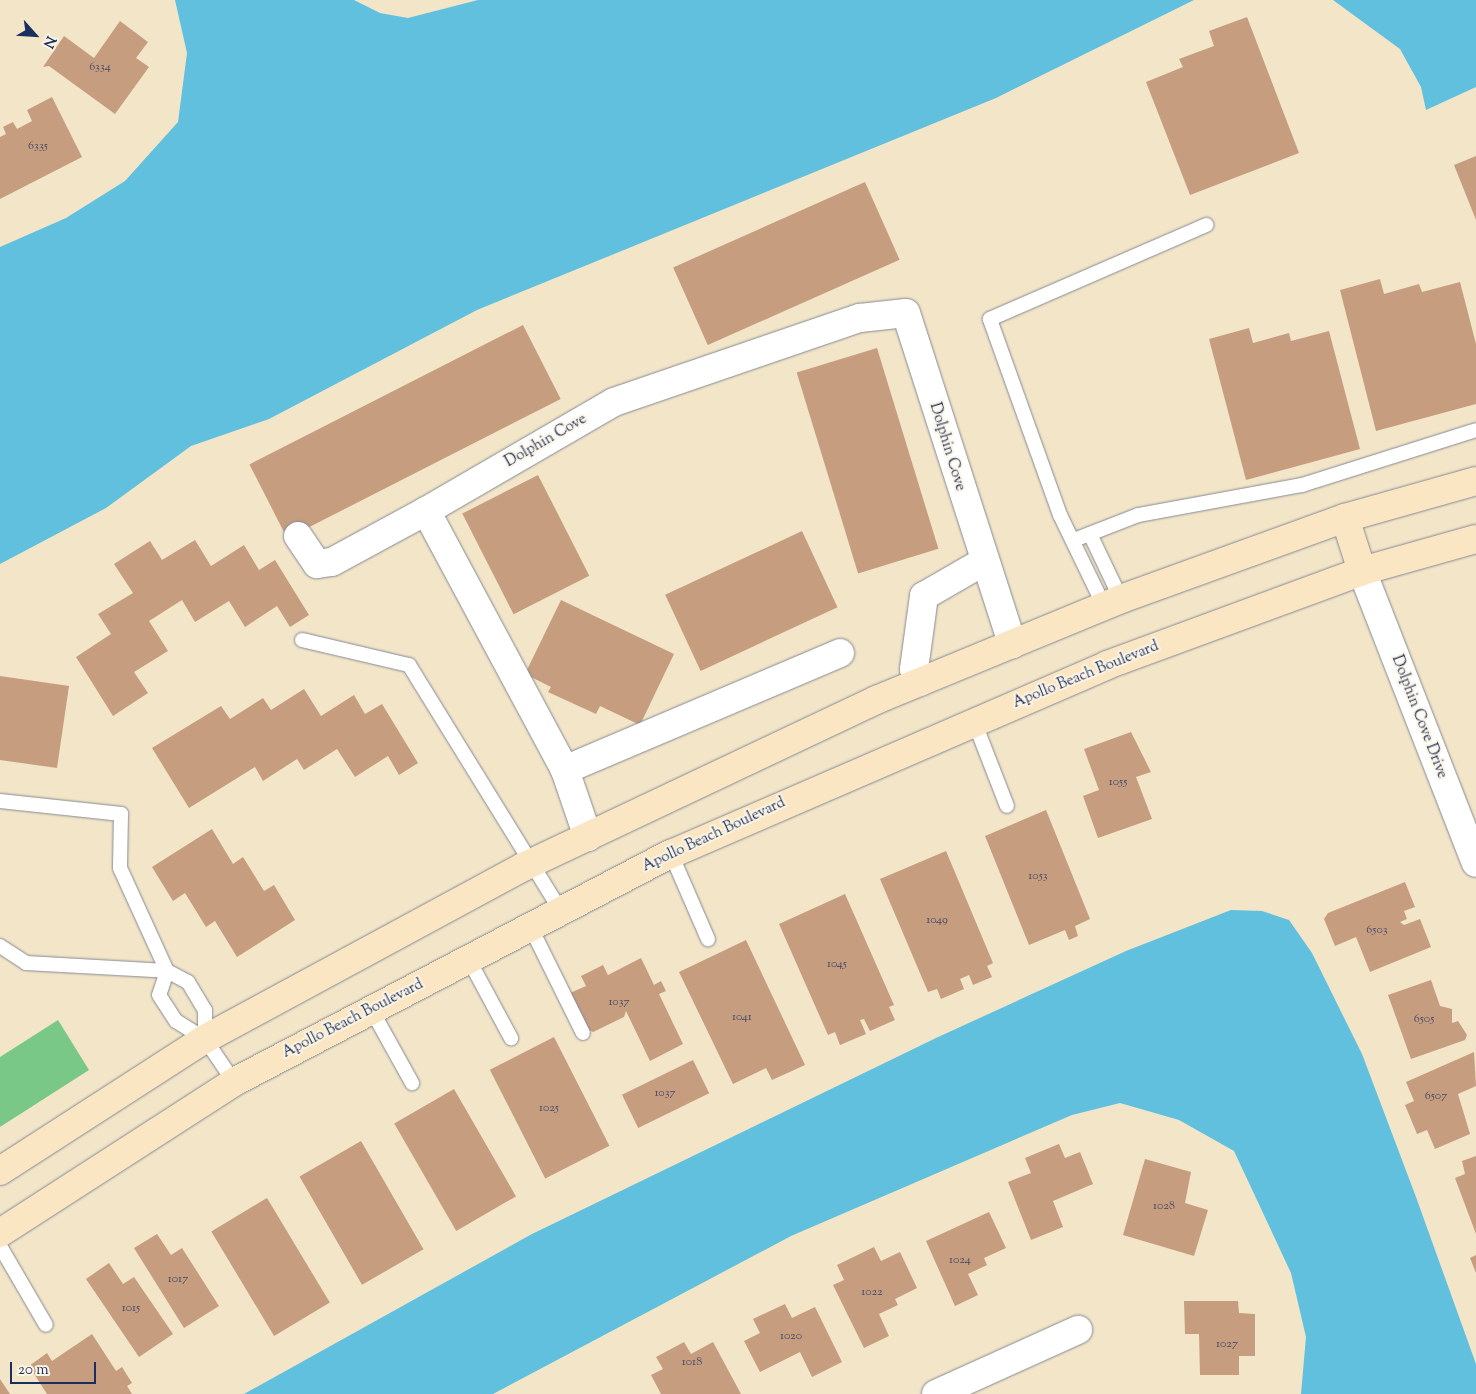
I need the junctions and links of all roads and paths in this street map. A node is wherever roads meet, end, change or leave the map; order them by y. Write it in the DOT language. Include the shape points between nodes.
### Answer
graph roads {
  1 [pos="1206,225"];
  2 [pos="1476,430"];
  3 [pos="1476,481"];
  4 [pos="426,511"];
  5 [pos="1345,518"];
  6 [pos="1090,534"];
  7 [pos="298,536"];
  8 [pos="1476,539"];
  9 [pos="1074,540"];
  10 [pos="981,556"];
  11 [pos="1362,571"];
  12 [pos="1112,603"];
  13 [pos="302,640"];
  14 [pos="1012,644"];
  15 [pos="840,653"];
  16 [pos="920,682"];
  17 [pos="974,722"];
  18 [pos="565,770"];
  19 [pos="0,802"];
  20 [pos="1007,806"];
  21 [pos="588,837"];
  22 [pos="671,854"];
  23 [pos="1476,863"];
  24 [pos="531,864"];
  25 [pos="560,911"];
  26 [pos="531,928"];
  27 [pos="708,939"];
  28 [pos="0,946"];
  29 [pos="469,960"];
  30 [pos="167,971"];
  31 [pos="371,1009"];
  32 [pos="583,1033"];
  33 [pos="511,1038"];
  34 [pos="204,1039"];
  35 [pos="234,1082"];
  36 [pos="412,1083"];
  37 [pos="0,1171"];
  38 [pos="0,1233"];
  39 [pos="0,1246"];
  40 [pos="46,1325"];
  41 [pos="1078,1330"];
  42 [pos="936,1394"];
  1 -- 9 [label="lane" via="990,319 1060,515"];
  2 -- 6 [label="lane" via="1302,485 1138,515"];
  3 -- 5 [label="main road"];
  4 -- 7 [label="street" via="332,562 317,564"];
  4 -- 10 [label="street, Dolphin Cove" via="614,402 860,318 906,313"];
  4 -- 18 [label="street"];
  5 -- 11 [label="main road"];
  5 -- 12 [label="main road"];
  6 -- 9 [label="lane"];
  6 -- 12 [label="lane"];
  8 -- 11 [label="main road, Apollo Beach Boulevard"];
  9 -- 12 [label="lane"];
  10 -- 14 [label="street, Dolphin Cove"];
  10 -- 16 [label="street" via="924,596 914,669"];
  11 -- 17 [label="main road, Apollo Beach Boulevard" via="1107,665"];
  11 -- 23 [label="street, Dolphin Cove Drive"];
  12 -- 14 [label="main road"];
  13 -- 24 [label="lane" via="409,664"];
  14 -- 16 [label="main road"];
  15 -- 18 [label="street"];
  16 -- 21 [label="main road"];
  17 -- 20 [label="lane"];
  17 -- 22 [label="main road, Apollo Beach Boulevard"];
  18 -- 21 [label="street"];
  19 -- 30 [label="lane" via="122,814 120,868"];
  21 -- 24 [label="main road"];
  22 -- 25 [label="main road, Apollo Beach Boulevard"];
  22 -- 27 [label="lane"];
  24 -- 25 [label="lane"];
  24 -- 34 [label="main road"];
  25 -- 26 [label="main road, Apollo Beach Boulevard"];
  26 -- 29 [label="main road, Apollo Beach Boulevard"];
  26 -- 32 [label="lane"];
  28 -- 30 [label="lane" via="26,963"];
  29 -- 31 [label="main road, Apollo Beach Boulevard"];
  29 -- 33 [label="lane"];
  30 -- 34 [label="lane" via="188,982 205,1010"];
  30 -- 34 [label="lane" via="159,994 176,1021"];
  31 -- 35 [label="main road, Apollo Beach Boulevard"];
  31 -- 36 [label="lane"];
  34 -- 35 [label="lane"];
  34 -- 37 [label="main road"];
  35 -- 38 [label="main road, Apollo Beach Boulevard"];
  39 -- 40 [label="lane"];
  41 -- 42 [label="street"];
}
